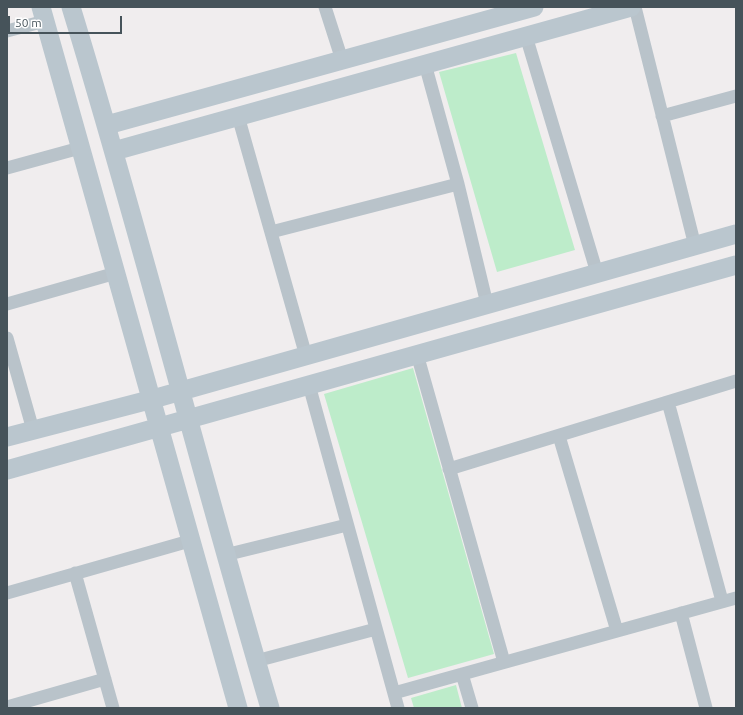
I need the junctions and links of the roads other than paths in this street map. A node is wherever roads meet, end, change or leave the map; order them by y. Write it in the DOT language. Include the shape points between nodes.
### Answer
graph roads {
  1 [pos="72,7"];
  2 [pos="325,7"];
  3 [pos="534,7"];
  4 [pos="631,7"];
  5 [pos="635,7"];
  6 [pos="43,14"];
  7 [pos="7,31"];
  8 [pos="526,36"];
  9 [pos="342,60"];
  10 [pos="426,64"];
  11 [pos="736,96"];
  12 [pos="238,116"];
  13 [pos="662,116"];
  14 [pos="107,125"];
  15 [pos="80,148"];
  16 [pos="114,150"];
  17 [pos="7,168"];
  18 [pos="458,184"];
  19 [pos="271,232"];
  20 [pos="736,234"];
  21 [pos="694,246"];
  22 [pos="736,264"];
  23 [pos="116,272"];
  24 [pos="597,273"];
  25 [pos="7,304"];
  26 [pos="487,304"];
  27 [pos="7,338"];
  28 [pos="417,354"];
  29 [pos="306,356"];
  30 [pos="736,382"];
  31 [pos="308,385"];
  32 [pos="182,390"];
  33 [pos="152,399"];
  34 [pos="668,402"];
  35 [pos="189,419"];
  36 [pos="160,427"];
  37 [pos="33,430"];
  38 [pos="559,436"];
  39 [pos="7,437"];
  40 [pos="449,469"];
  41 [pos="7,470"];
  42 [pos="347,525"];
  43 [pos="192,540"];
  44 [pos="225,555"];
  45 [pos="75,573"];
  46 [pos="7,593"];
  47 [pos="736,598"];
  48 [pos="722,601"];
  49 [pos="681,613"];
  50 [pos="376,629"];
  51 [pos="617,630"];
  52 [pos="256,661"];
  53 [pos="504,662"];
  54 [pos="462,674"];
  55 [pos="104,679"];
  56 [pos="394,693"];
  57 [pos="7,707"];
  58 [pos="113,708"];
  59 [pos="238,708"];
  60 [pos="270,708"];
  61 [pos="398,708"];
  62 [pos="472,708"];
  63 [pos="706,708"];
  1 -- 14 [label="street"];
  2 -- 9 [label="street"];
  3 -- 9 [label="street"];
  4 -- 8 [label="street"];
  5 -- 13 [label="street"];
  6 -- 7 [label="street"];
  6 -- 15 [label="street"];
  8 -- 10 [label="street"];
  8 -- 24 [label="street"];
  9 -- 14 [label="street"];
  10 -- 12 [label="street"];
  10 -- 18 [label="street"];
  11 -- 13 [label="street"];
  12 -- 16 [label="street"];
  12 -- 19 [label="street"];
  13 -- 21 [label="street"];
  14 -- 16 [label="street"];
  15 -- 17 [label="street"];
  15 -- 23 [label="street"];
  16 -- 32 [label="street"];
  18 -- 19 [label="street"];
  18 -- 26 [label="street"];
  19 -- 29 [label="street"];
  20 -- 21 [label="street"];
  21 -- 24 [label="street"];
  22 -- 28 [label="street"];
  23 -- 25 [label="street"];
  23 -- 33 [label="street"];
  24 -- 26 [label="street"];
  26 -- 29 [label="street"];
  27 -- 37 [label="street"];
  28 -- 31 [label="street"];
  28 -- 40 [label="street"];
  29 -- 32 [label="street"];
  30 -- 34 [label="street"];
  31 -- 35 [label="street"];
  31 -- 42 [label="street"];
  32 -- 33 [label="street"];
  32 -- 35 [label="street"];
  33 -- 36 [label="street"];
  33 -- 37 [label="street"];
  34 -- 38 [label="street"];
  34 -- 48 [label="street"];
  35 -- 36 [label="street"];
  35 -- 44 [label="street"];
  36 -- 41 [label="street"];
  36 -- 43 [label="street"];
  37 -- 39 [label="street"];
  38 -- 40 [label="street"];
  38 -- 51 [label="street"];
  40 -- 53 [label="street"];
  42 -- 44 [label="street"];
  42 -- 50 [label="street"];
  43 -- 45 [label="street"];
  43 -- 59 [label="street"];
  44 -- 52 [label="street"];
  45 -- 46 [label="street"];
  45 -- 55 [label="street"];
  47 -- 48 [label="street"];
  48 -- 49 [label="street"];
  49 -- 51 [label="street"];
  49 -- 63 [label="street"];
  50 -- 52 [label="street"];
  50 -- 56 [label="street"];
  51 -- 53 [label="street"];
  52 -- 60 [label="street"];
  53 -- 54 [label="street"];
  54 -- 56 [label="street"];
  54 -- 62 [label="street"];
  55 -- 57 [label="street"];
  55 -- 58 [label="street"];
  56 -- 61 [label="street"];
}
